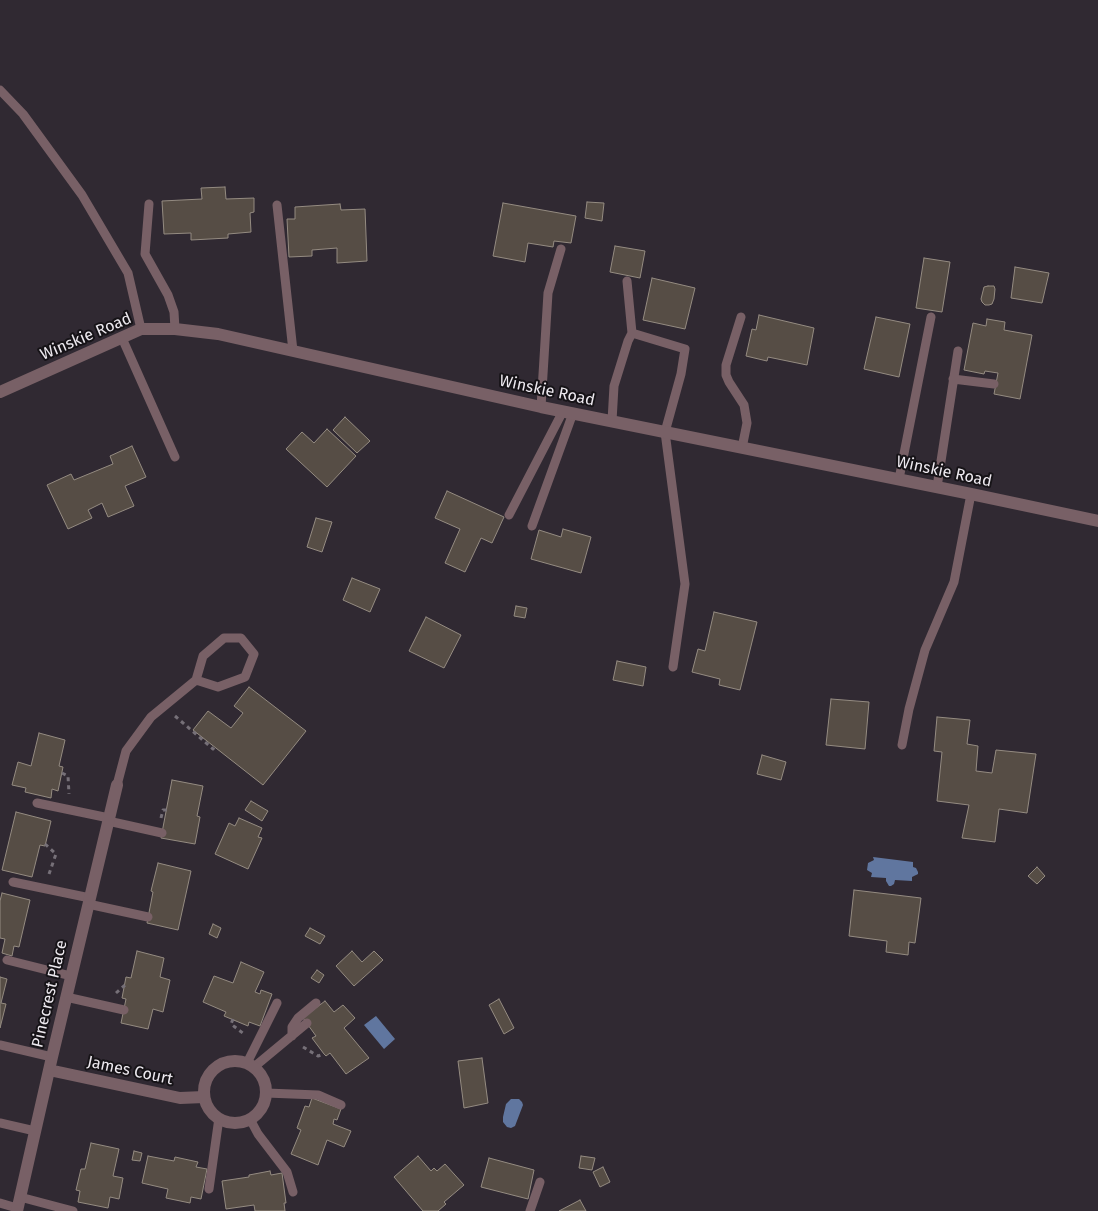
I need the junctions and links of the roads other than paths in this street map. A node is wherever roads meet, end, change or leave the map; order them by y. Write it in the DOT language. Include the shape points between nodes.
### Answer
graph roads {
  1 [pos="0,90"];
  2 [pos="149,204"];
  3 [pos="277,205"];
  4 [pos="561,249"];
  5 [pos="627,280"];
  6 [pos="741,317"];
  7 [pos="932,317"];
  8 [pos="141,329"];
  9 [pos="175,329"];
  10 [pos="632,333"];
  11 [pos="122,338"];
  12 [pos="292,351"];
  13 [pos="958,351"];
  14 [pos="953,379"];
  15 [pos="994,384"];
  16 [pos="0,392"];
  17 [pos="541,407"];
  18 [pos="568,412"];
  19 [pos="612,421"];
  20 [pos="665,432"];
  21 [pos="742,448"];
  22 [pos="175,457"];
  23 [pos="898,479"];
  24 [pos="937,487"];
  25 [pos="971,494"];
  26 [pos="509,515"];
  27 [pos="1098,521"];
  28 [pos="532,526"];
  29 [pos="673,667"];
  30 [pos="196,680"];
  31 [pos="902,745"];
  32 [pos="117,785"];
  33 [pos="37,803"];
  34 [pos="109,819"];
  35 [pos="162,832"];
  36 [pos="13,882"];
  37 [pos="89,901"];
  38 [pos="148,917"];
  39 [pos="7,960"];
  40 [pos="71,976"];
  41 [pos="66,996"];
  42 [pos="278,1002"];
  43 [pos="316,1003"];
  44 [pos="124,1010"];
  45 [pos="307,1023"];
  46 [pos="292,1036"];
  47 [pos="0,1045"];
  48 [pos="52,1057"];
  49 [pos="250,1065"];
  50 [pos="49,1070"];
  51 [pos="266,1093"];
  52 [pos="204,1097"];
  53 [pos="342,1105"];
  54 [pos="219,1118"];
  55 [pos="250,1119"];
  56 [pos="0,1123"];
  57 [pos="35,1131"];
  58 [pos="540,1182"];
  59 [pos="209,1189"];
  60 [pos="293,1192"];
  61 [pos="0,1203"];
  62 [pos="18,1205"];
  63 [pos="73,1211"];
  64 [pos="530,1211"];
  1 -- 8 [label="lane" via="23,114 82,195 128,273"];
  2 -- 9 [label="lane" via="145,254 168,295"];
  3 -- 12 [label="lane"];
  4 -- 17 [label="lane" via="548,293"];
  5 -- 10 [label="lane"];
  6 -- 21 [label="lane" via="726,365 726,376 744,405 747,423"];
  7 -- 23 [label="lane"];
  8 -- 9 [label="street, Winskie Road"];
  8 -- 11 [label="street, Winskie Road"];
  9 -- 12 [label="street, Winskie Road" via="218,334"];
  10 -- 19 [label="lane" via="614,386"];
  10 -- 20 [label="lane" via="685,349"];
  11 -- 16 [label="street, Winskie Road"];
  11 -- 22 [label="lane"];
  12 -- 17 [label="street, Winskie Road"];
  13 -- 14 [label="lane"];
  14 -- 15 [label="lane"];
  14 -- 24 [label="lane"];
  17 -- 18 [label="street, Winskie Road"];
  18 -- 19 [label="street, Winskie Road"];
  18 -- 26 [label="lane"];
  18 -- 28 [label="lane"];
  19 -- 20 [label="street, Winskie Road"];
  20 -- 21 [label="street, Winskie Road"];
  20 -- 29 [label="lane" via="684,584"];
  21 -- 23 [label="street, Winskie Road"];
  23 -- 24 [label="street, Winskie Road"];
  24 -- 25 [label="street, Winskie Road"];
  25 -- 27 [label="street, Winskie Road"];
  25 -- 31 [label="lane" via="954,582 926,650"];
  30 -- 30 [label="lane" via="218,687 245,677 254,654 241,638 224,638 203,656"];
  30 -- 32 [label="lane" via="151,717 126,751"];
  32 -- 34 [label="street, Pinecrest Place"];
  33 -- 34 [label="lane"];
  34 -- 35 [label="lane"];
  34 -- 37 [label="street, Pinecrest Place"];
  36 -- 37 [label="lane"];
  37 -- 38 [label="lane"];
  37 -- 40 [label="street, Pinecrest Place"];
  39 -- 40 [label="lane"];
  40 -- 41 [label="street, Pinecrest Place"];
  41 -- 44 [label="lane"];
  41 -- 48 [label="street, Pinecrest Place"];
  42 -- 49 [label="lane" via="257,1043"];
  43 -- 46 [label="lane" via="298,1018 292,1027"];
  45 -- 46 [label="lane"];
  46 -- 49 [label="lane"];
  47 -- 48 [label="lane"];
  48 -- 50 [label="street, Pinecrest Place"];
  49 -- 51 [label="street" via="263,1077"];
  49 -- 52 [label="street" via="239,1061 221,1064 207,1078"];
  50 -- 52 [label="street, James Court" via="180,1098"];
  50 -- 57 [label="street, Pinecrest Place"];
  51 -- 53 [label="lane" via="318,1095"];
  51 -- 55 [label="street" via="262,1108"];
  52 -- 54 [label="street" via="208,1107"];
  54 -- 55 [label="street" via="235,1123"];
  54 -- 59 [label="lane"];
  55 -- 60 [label="lane" via="287,1172"];
  56 -- 57 [label="lane"];
  57 -- 62 [label="street, Pinecrest Place"];
  58 -- 64 [label="lane"];
  61 -- 62 [label="lane"];
  62 -- 63 [label="lane"];
}
